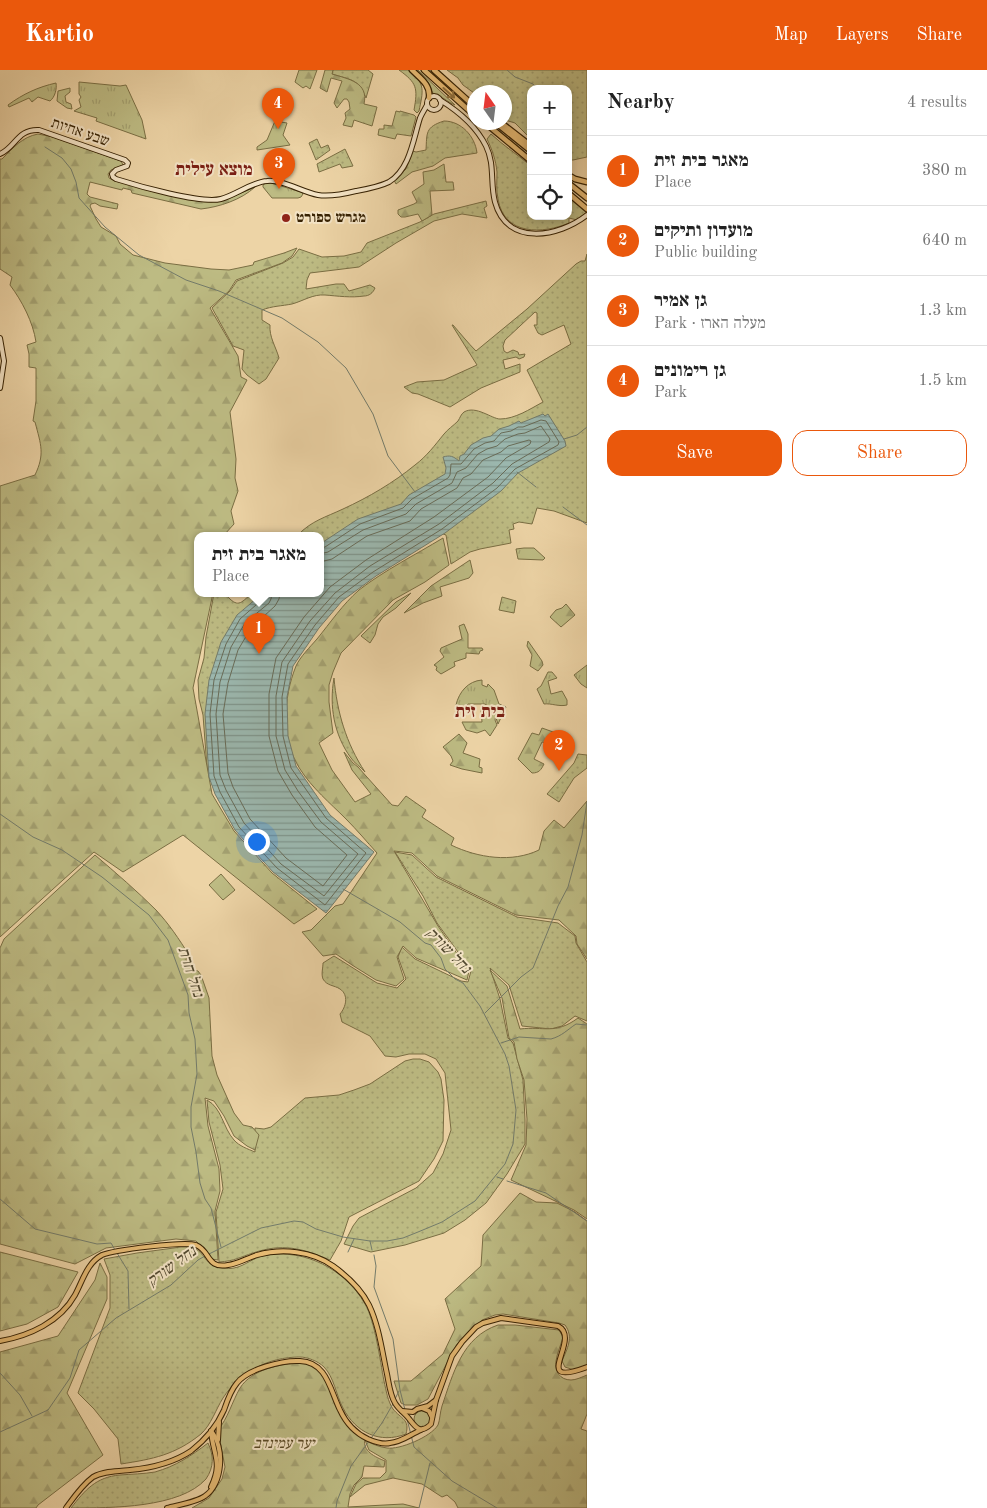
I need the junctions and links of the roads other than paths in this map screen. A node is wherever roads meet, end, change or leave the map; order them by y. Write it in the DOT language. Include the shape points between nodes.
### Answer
graph roads {
  1 [pos="412,70"];
  2 [pos="424,70"];
  3 [pos="434,70"];
  4 [pos="430,98"];
  5 [pos="440,100"];
  6 [pos="467,100"];
  7 [pos="427,105"];
  8 [pos="438,109"];
  9 [pos="467,109"];
  10 [pos="432,110"];
  11 [pos="456,112"];
  12 [pos="419,122"];
  13 [pos="494,130"];
  14 [pos="505,130"];
  15 [pos="510,130"];
  16 [pos="527,143"];
  17 [pos="527,148"];
  18 [pos="0,154"];
  19 [pos="527,158"];
  20 [pos="572,178"];
  21 [pos="587,182"];
  22 [pos="572,186"];
  23 [pos="572,196"];
  24 [pos="587,198"];
  25 [pos="587,208"];
  26 [pos="587,215"];
  27 [pos="0,338"];
  28 [pos="0,388"];
  29 [pos="0,1341"];
  30 [pos="587,1367"];
  31 [pos="436,1400"];
  32 [pos="422,1408"];
  33 [pos="402,1411"];
  34 [pos="413,1412"];
  35 [pos="219,1419"];
  36 [pos="432,1419"];
  37 [pos="411,1420"];
  38 [pos="413,1425"];
  39 [pos="423,1429"];
  40 [pos="211,1431"];
  41 [pos="410,1436"];
  42 [pos="218,1445"];
  43 [pos="205,1497"];
  44 [pos="66,1508"];
  45 [pos="167,1508"];
  1 -- 4 [label="highway" via="428,86"];
  2 -- 9 [label="highway, one-way"];
  3 -- 6 [label="highway"];
  4 -- 5 [label="main road" via="435,96"];
  4 -- 7 [label="main road"];
  5 -- 8 [label="main road"];
  5 -- 11 [label="main road"];
  7 -- 10 [label="main road"];
  7 -- 12 [label="main road"];
  8 -- 10 [label="main road"];
  8 -- 11 [label="main road" via="446,107"];
  10 -- 12 [label="main road"];
  11 -- 26 [label="main road" via="485,144 490,158 495,203 513,228 525,233 546,233 572,225"];
  12 -- 18 [label="main road, שבע אחיות" via="406,162 393,178 380,186 335,195 317,195 269,180 222,198 205,200 167,192 113,177 114,171 128,165 122,159 36,130 23,134"];
  13 -- 19 [label="highway"];
  14 -- 17 [label="highway"];
  15 -- 16 [label="highway"];
  20 -- 21 [label="highway"];
  22 -- 24 [label="highway"];
  23 -- 25 [label="highway"];
  27 -- 28 [label="main road" via="4,362"];
  29 -- 33 [label="main road" via="33,1332 64,1310 88,1268 103,1255 194,1245 205,1252 214,1264 226,1266 266,1253 310,1254 332,1265 356,1286 368,1304 377,1329 392,1398"];
  30 -- 31 [label="main road" via="567,1374 561,1371 559,1362 566,1338 561,1328 508,1318 493,1320 476,1327 452,1356"];
  31 -- 32 [label="main road"];
  31 -- 36 [label="main road"];
  32 -- 34 [label="main road"];
  32 -- 36 [label="main road" via="429,1411"];
  33 -- 34 [label="main road"];
  33 -- 37 [label="main road"];
  34 -- 37 [label="main road"];
  35 -- 40 [label="main road"];
  35 -- 41 [label="main road" via="243,1377 267,1366 300,1361 322,1369 345,1419 361,1434 383,1444"];
  35 -- 42 [label="main road"];
  36 -- 39 [label="main road" via="430,1426"];
  37 -- 38 [label="main road"];
  38 -- 39 [label="main road"];
  38 -- 41 [label="main road"];
  39 -- 41 [label="main road"];
  40 -- 42 [label="main road"];
  40 -- 43 [label="main road" via="218,1469"];
  40 -- 44 [label="main road" via="190,1451 172,1461 95,1476"];
  42 -- 43 [label="main road" via="221,1466 212,1489"];
  43 -- 45 [label="main road"];
}
